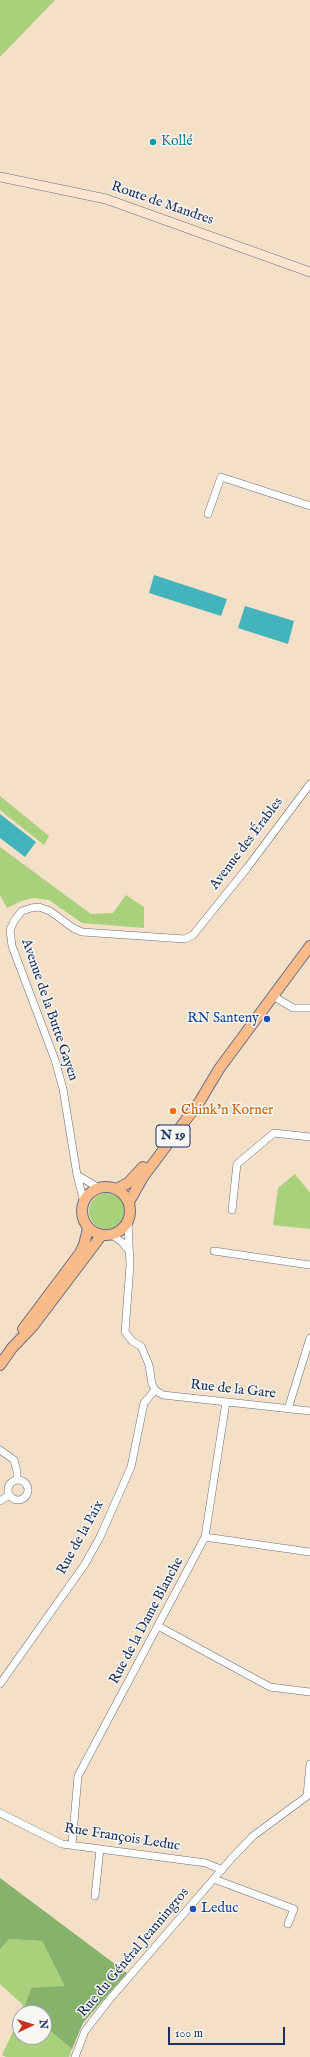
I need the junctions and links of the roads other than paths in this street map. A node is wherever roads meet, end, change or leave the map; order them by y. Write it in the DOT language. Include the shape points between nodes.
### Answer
graph roads {
  1 [pos="0,177"];
  2 [pos="310,272"];
  3 [pos="310,506"];
  4 [pos="208,514"];
  5 [pos="310,784"];
  6 [pos="205,920"];
  7 [pos="310,946"];
  8 [pos="273,996"];
  9 [pos="310,1008"];
  10 [pos="218,1071"];
  11 [pos="310,1137"];
  12 [pos="77,1175"];
  13 [pos="99,1188"];
  14 [pos="116,1189"];
  15 [pos="84,1202"];
  16 [pos="129,1202"];
  17 [pos="232,1210"];
  18 [pos="128,1223"];
  19 [pos="88,1228"];
  20 [pos="112,1235"];
  21 [pos="101,1236"];
  22 [pos="130,1251"];
  23 [pos="214,1251"];
  24 [pos="310,1265"];
  25 [pos="310,1338"];
  26 [pos="12,1348"];
  27 [pos="308,1352"];
  28 [pos="0,1365"];
  29 [pos="155,1390"];
  30 [pos="226,1402"];
  31 [pos="288,1409"];
  32 [pos="310,1411"];
  33 [pos="0,1450"];
  34 [pos="17,1480"];
  35 [pos="9,1495"];
  36 [pos="0,1501"];
  37 [pos="205,1537"];
  38 [pos="310,1552"];
  39 [pos="158,1626"];
  40 [pos="0,1684"];
  41 [pos="310,1692"];
  42 [pos="310,1764"];
  43 [pos="308,1795"];
  44 [pos="0,1813"];
  45 [pos="72,1845"];
  46 [pos="100,1849"];
  47 [pos="222,1870"];
  48 [pos="214,1879"];
  49 [pos="95,1896"];
  50 [pos="288,1924"];
  51 [pos="75,2057"];
  1 -- 2 [label="street, Route de Mandres" via="106,199"];
  3 -- 4 [label="street" via="221,477"];
  5 -- 6 [label="street, Avenue des Érables" via="248,868"];
  6 -- 12 [label="street, Avenue de la Butte Gayen" via="193,935 185,939 82,932 40,907 22,911 14,921 10,930 12,946 55,1060 69,1119"];
  7 -- 8 [label="main road, N 19"];
  8 -- 9 [label="street" via="293,1008"];
  8 -- 10 [label="main road, N 19"];
  10 -- 14 [label="main road, N 19" via="194,1098 138,1173 128,1183"];
  10 -- 16 [label="main road, N 19" via="200,1101 143,1176"];
  11 -- 17 [label="street" via="274,1133 237,1164"];
  12 -- 13 [label="street"];
  12 -- 15 [label="street, Avenue de la Butte Gayen"];
  13 -- 14 [label="main road"];
  13 -- 15 [label="main road" via="91,1192"];
  14 -- 16 [label="main road"];
  15 -- 19 [label="main road" via="82,1212"];
  16 -- 18 [label="main road" via="131,1210"];
  18 -- 20 [label="main road" via="120,1232"];
  18 -- 22 [label="street"];
  19 -- 21 [label="main road"];
  19 -- 26 [label="main road" via="80,1253 35,1311"];
  20 -- 21 [label="main road"];
  20 -- 22 [label="street"];
  21 -- 26 [label="main road" via="33,1326"];
  22 -- 29 [label="street" via="125,1332 140,1346 149,1365"];
  23 -- 24 [label="street"];
  25 -- 27 [label="street"];
  26 -- 28 [label="main road"];
  27 -- 31 [label="street"];
  29 -- 30 [label="street, Rue de la Gare" via="163,1395"];
  29 -- 40 [label="street, Rue de la Paix" via="144,1403 130,1467 100,1537 85,1564"];
  30 -- 31 [label="street, Rue de la Gare"];
  30 -- 37 [label="street, Rue de la Dame Blanche"];
  31 -- 32 [label="street, Rue de la Gare"];
  33 -- 34 [label="street" via="14,1460"];
  34 -- 35 [label="street" via="9,1485"];
  34 -- 35 [label="street" via="27,1485 27,1494 23,1499 17,1500"];
  35 -- 36 [label="street"];
  37 -- 38 [label="street"];
  37 -- 39 [label="street, Rue de la Dame Blanche"];
  39 -- 41 [label="street" via="270,1688"];
  39 -- 45 [label="street, Rue de la Dame Blanche" via="78,1776"];
  42 -- 43 [label="street"];
  43 -- 47 [label="street, Rue du Général Jeanningros" via="253,1836"];
  44 -- 45 [label="street, Rue François Leduc" via="52,1840"];
  45 -- 46 [label="street, Rue François Leduc"];
  46 -- 47 [label="street, Rue François Leduc" via="206,1863"];
  46 -- 49 [label="street"];
  47 -- 48 [label="street, Rue du Général Jeanningros"];
  48 -- 50 [label="street" via="294,1909"];
  48 -- 51 [label="street, Rue du Général Jeanningros" via="85,2031"];
}
